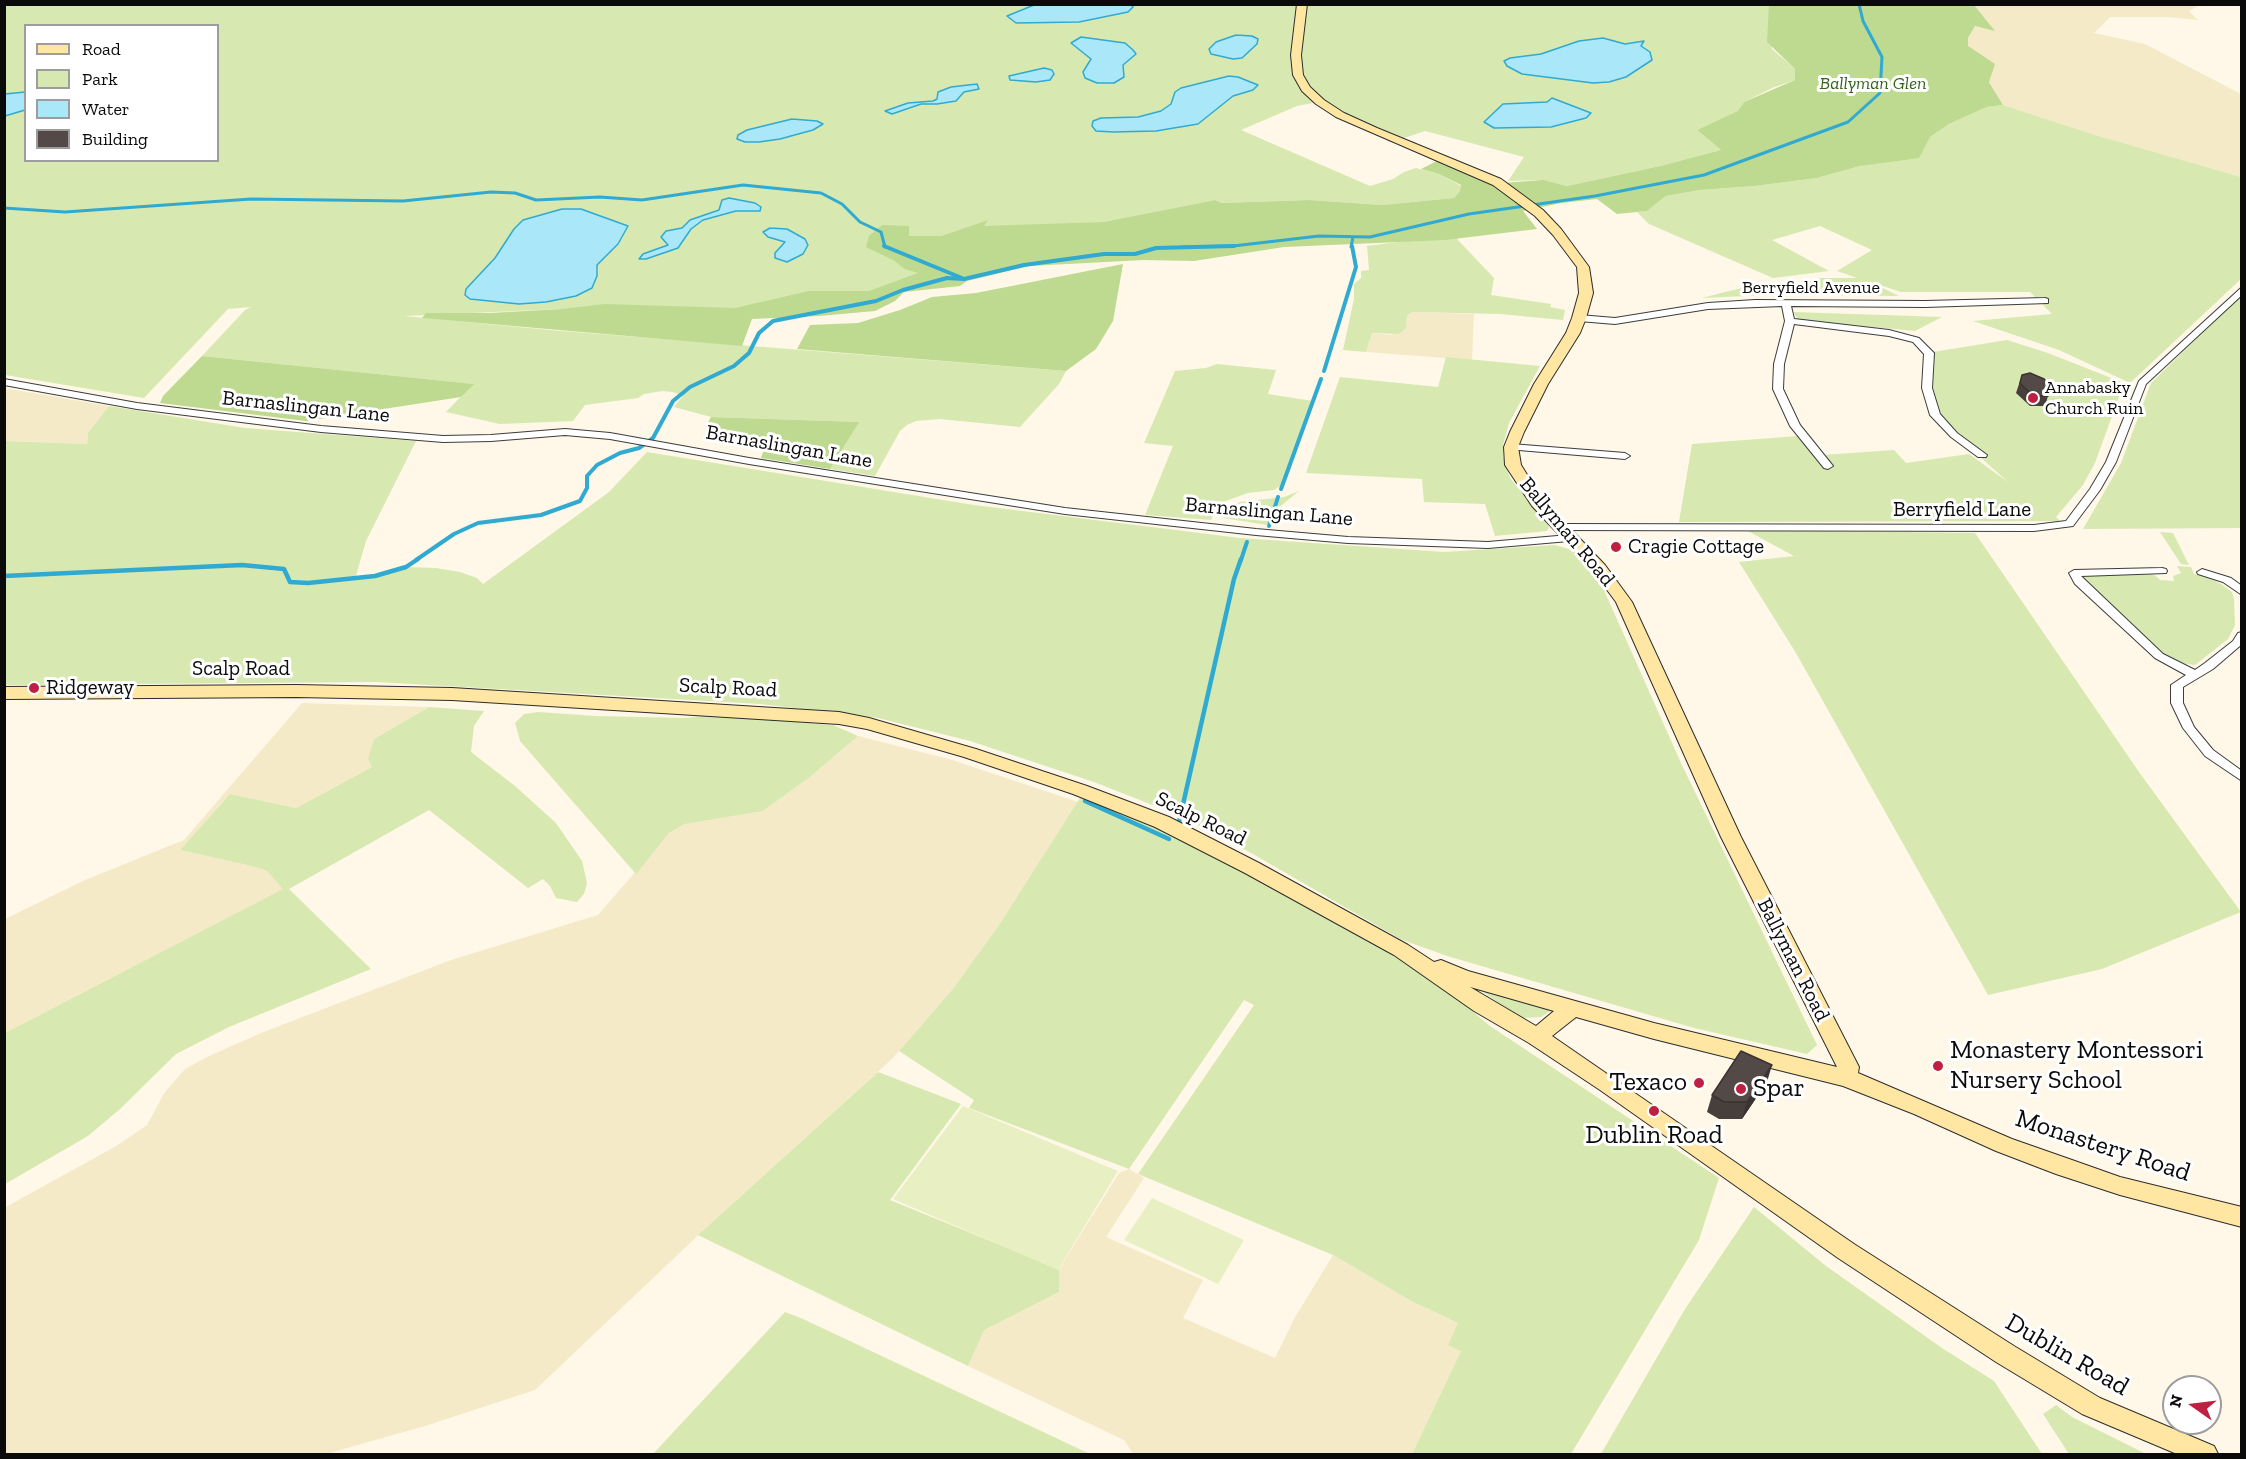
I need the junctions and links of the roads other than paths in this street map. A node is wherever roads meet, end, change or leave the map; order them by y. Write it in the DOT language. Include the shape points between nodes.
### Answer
graph roads {
  1 [pos="1302,4"];
  2 [pos="2241,290"];
  3 [pos="2044,302"];
  4 [pos="1786,303"];
  5 [pos="1579,318"];
  6 [pos="1790,321"];
  7 [pos="4,382"];
  8 [pos="1511,447"];
  9 [pos="1982,455"];
  10 [pos="1625,456"];
  11 [pos="1828,465"];
  12 [pos="1563,532"];
  13 [pos="2162,571"];
  14 [pos="2202,572"];
  15 [pos="2241,592"];
  16 [pos="2241,635"];
  17 [pos="2194,674"];
  18 [pos="4,693"];
  19 [pos="2241,777"];
  20 [pos="1401,950"];
  21 [pos="1572,1008"];
  22 [pos="1537,1037"];
  23 [pos="1847,1078"];
  24 [pos="2241,1217"];
  25 [pos="2205,1455"];
  1 -- 5 [label="street" via="1296,55 1298,75 1306,89 1340,115 1467,168 1521,198 1539,213 1583,267 1586,293"];
  2 -- 12 [label="street, Berryfield Lane" via="2142,383 2111,462 2069,524 2034,528"];
  3 -- 4 [label="street, Berryfield Avenue"];
  4 -- 5 [label="street, Berryfield Avenue" via="1708,306 1615,321"];
  4 -- 6 [label="street"];
  5 -- 8 [label="street"];
  6 -- 9 [label="street" via="1916,340 1929,353 1928,388 1935,415"];
  6 -- 11 [label="street" via="1779,364 1778,389 1795,426"];
  7 -- 12 [label="street, Barnaslingan Lane" via="137,406 321,429 443,439 565,432 610,436 1065,511 1256,532 1488,545"];
  8 -- 10 [label="street"];
  8 -- 12 [label="street, Ballyman Road" via="1513,465 1523,483"];
  12 -- 23 [label="street, Ballyman Road" via="1599,568 1624,603 1731,837 1848,1066"];
  13 -- 17 [label="street" via="2074,573 2159,656"];
  14 -- 15 [label="street" via="2227,580"];
  16 -- 17 [label="street" via="2216,660"];
  17 -- 19 [label="street" via="2177,685 2177,703 2189,728 2209,753"];
  18 -- 20 [label="street, Scalp Road" via="452,694 839,718 970,753 1162,822"];
  20 -- 21 [label="street, Monastery Road" via="1462,977"];
  20 -- 22 [label="street, Dublin Road" via="1481,1005"];
  21 -- 22 [label="street"];
  21 -- 23 [label="street, Monastery Road" via="1654,1032"];
  22 -- 25 [label="street, Dublin Road" via="1750,1186 2005,1354 2091,1406"];
  23 -- 24 [label="street, Monastery Road" via="2064,1167 2120,1186"];
}
